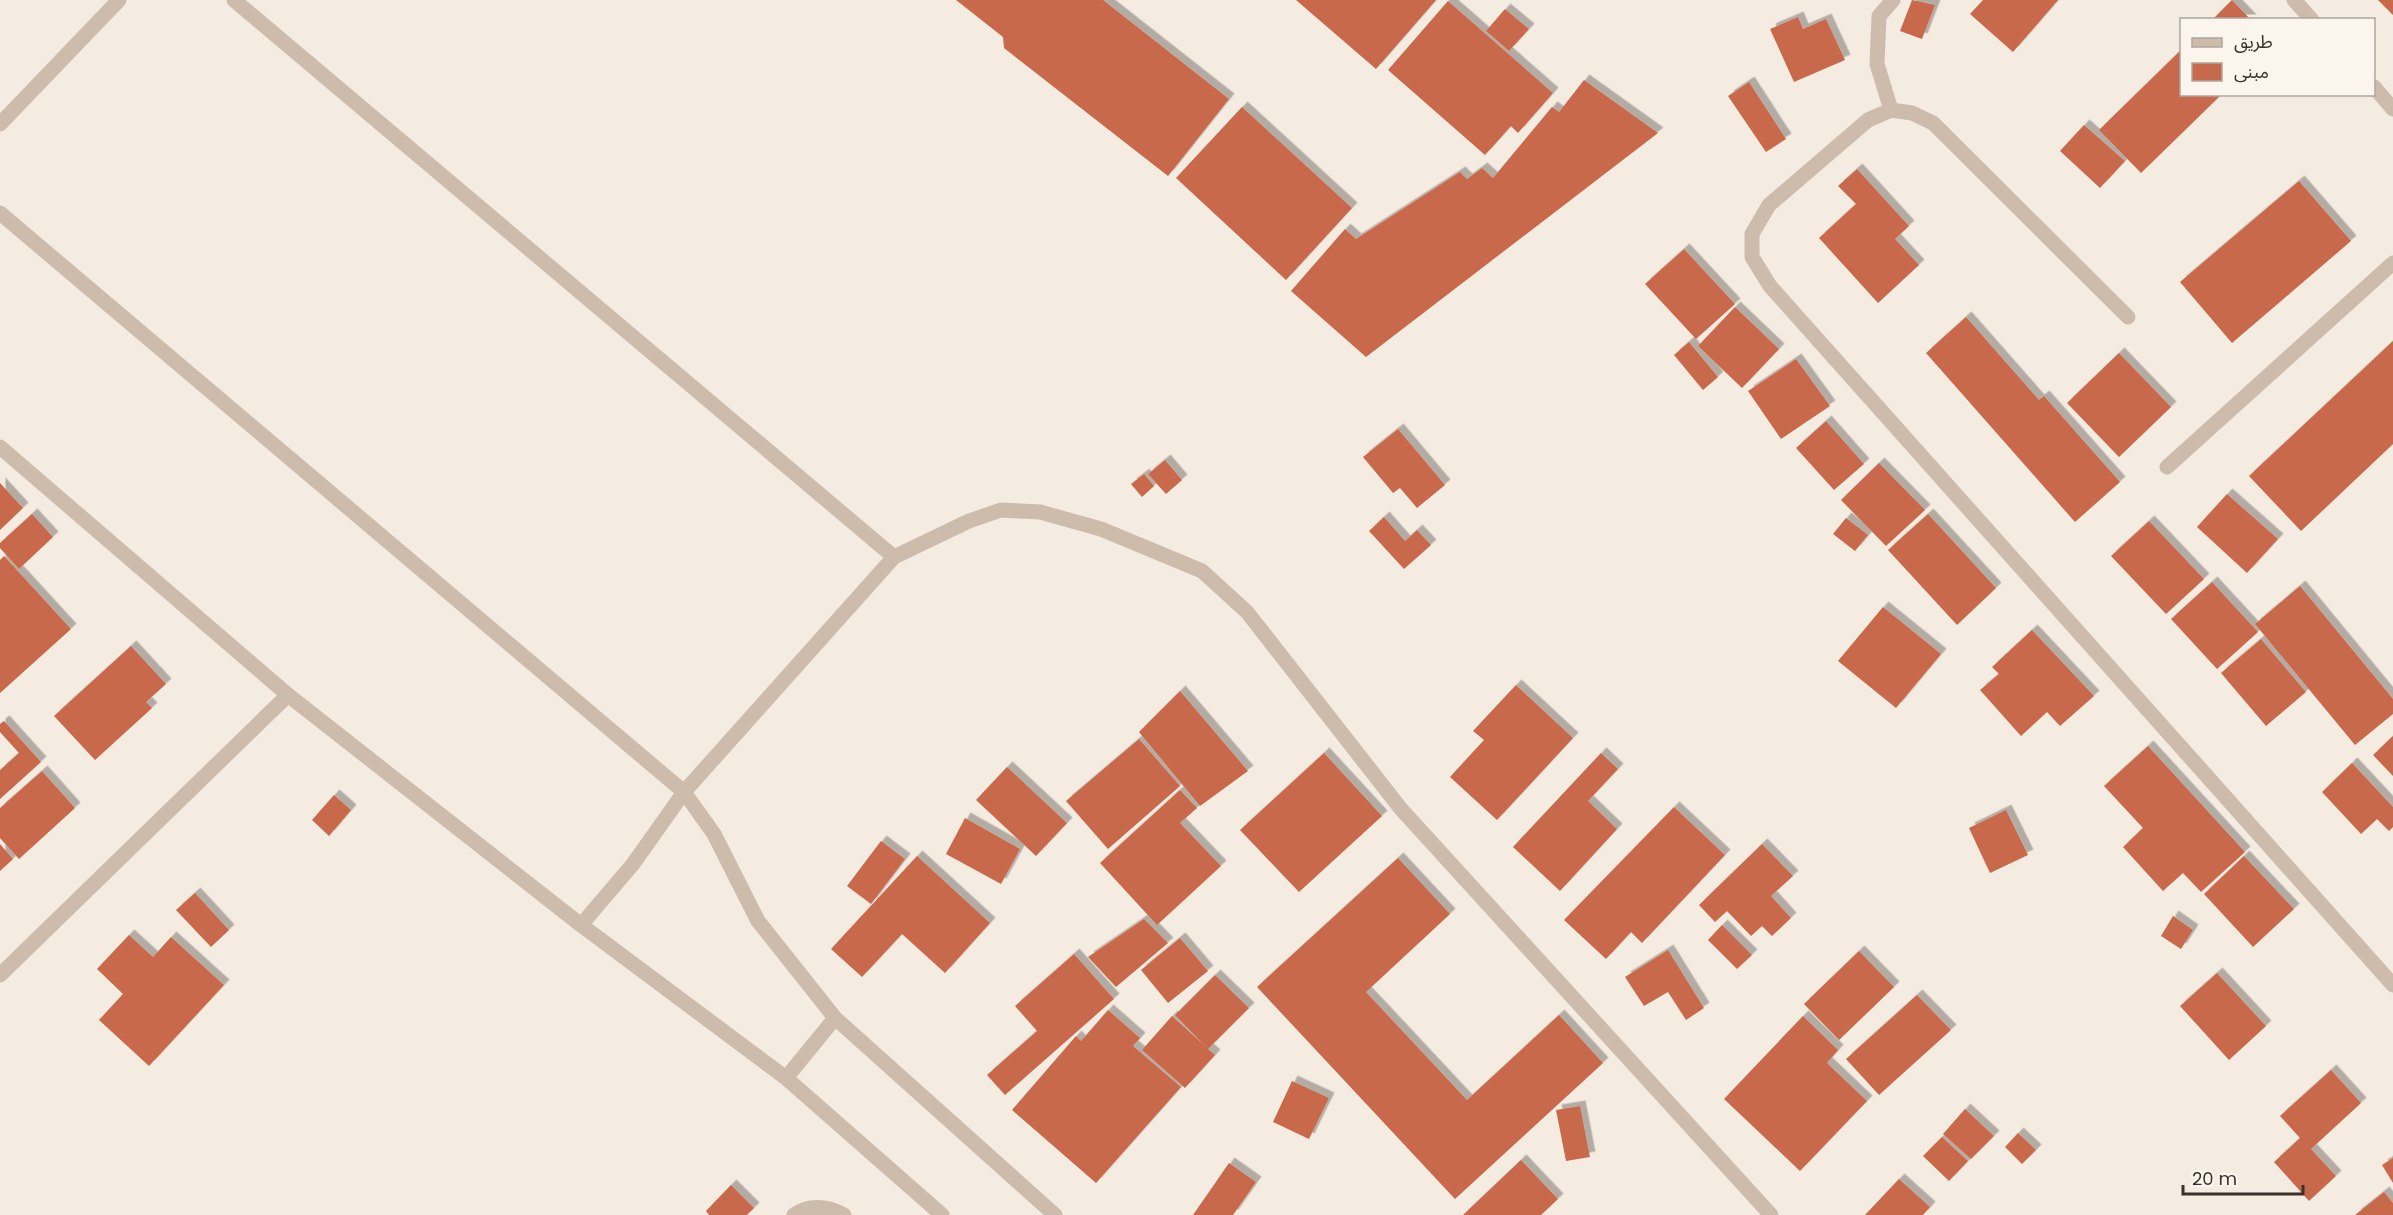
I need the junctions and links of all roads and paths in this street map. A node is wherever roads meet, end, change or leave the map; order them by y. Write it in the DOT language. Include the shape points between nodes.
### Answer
graph roads {
  1 [pos="119,0"];
  2 [pos="234,0"];
  3 [pos="1893,0"];
  4 [pos="2294,0"];
  5 [pos="2310,18"];
  6 [pos="2375,89"];
  7 [pos="2393,109"];
  8 [pos="1891,110"];
  9 [pos="0,124"];
  10 [pos="0,213"];
  11 [pos="2393,263"];
  12 [pos="2128,318"];
  13 [pos="0,447"];
  14 [pos="2166,467"];
  15 [pos="894,557"];
  16 [pos="288,695"];
  17 [pos="684,792"];
  18 [pos="581,925"];
  19 [pos="0,975"];
  20 [pos="2393,985"];
  21 [pos="835,1018"];
  22 [pos="786,1078"];
  23 [pos="794,1215"];
  24 [pos="844,1215"];
  25 [pos="942,1215"];
  26 [pos="1055,1215"];
  27 [pos="1770,1215"];
  1 -- 9 [label="street"];
  2 -- 15 [label="street"];
  3 -- 8 [label="street" via="1879,16 1876,64"];
  4 -- 5 [label="street"];
  6 -- 7 [label="street"];
  8 -- 12 [label="street" via="1912,113 1934,123"];
  8 -- 20 [label="street" via="1868,120 1769,205 1752,234 1752,257 1770,286"];
  10 -- 17 [label="street"];
  11 -- 14 [label="street"];
  13 -- 16 [label="street"];
  15 -- 17 [label="street"];
  15 -- 27 [label="street" via="1000,510 1040,512 1101,529 1202,571 1247,612 1401,809"];
  16 -- 18 [label="street"];
  16 -- 19 [label="street"];
  17 -- 18 [label="street" via="633,864"];
  17 -- 21 [label="street" via="714,834 758,921"];
  18 -- 22 [label="street"];
  21 -- 22 [label="street"];
  21 -- 26 [label="street"];
  22 -- 25 [label="street"];
  23 -- 24 [label="street" via="823,1207"];
}
